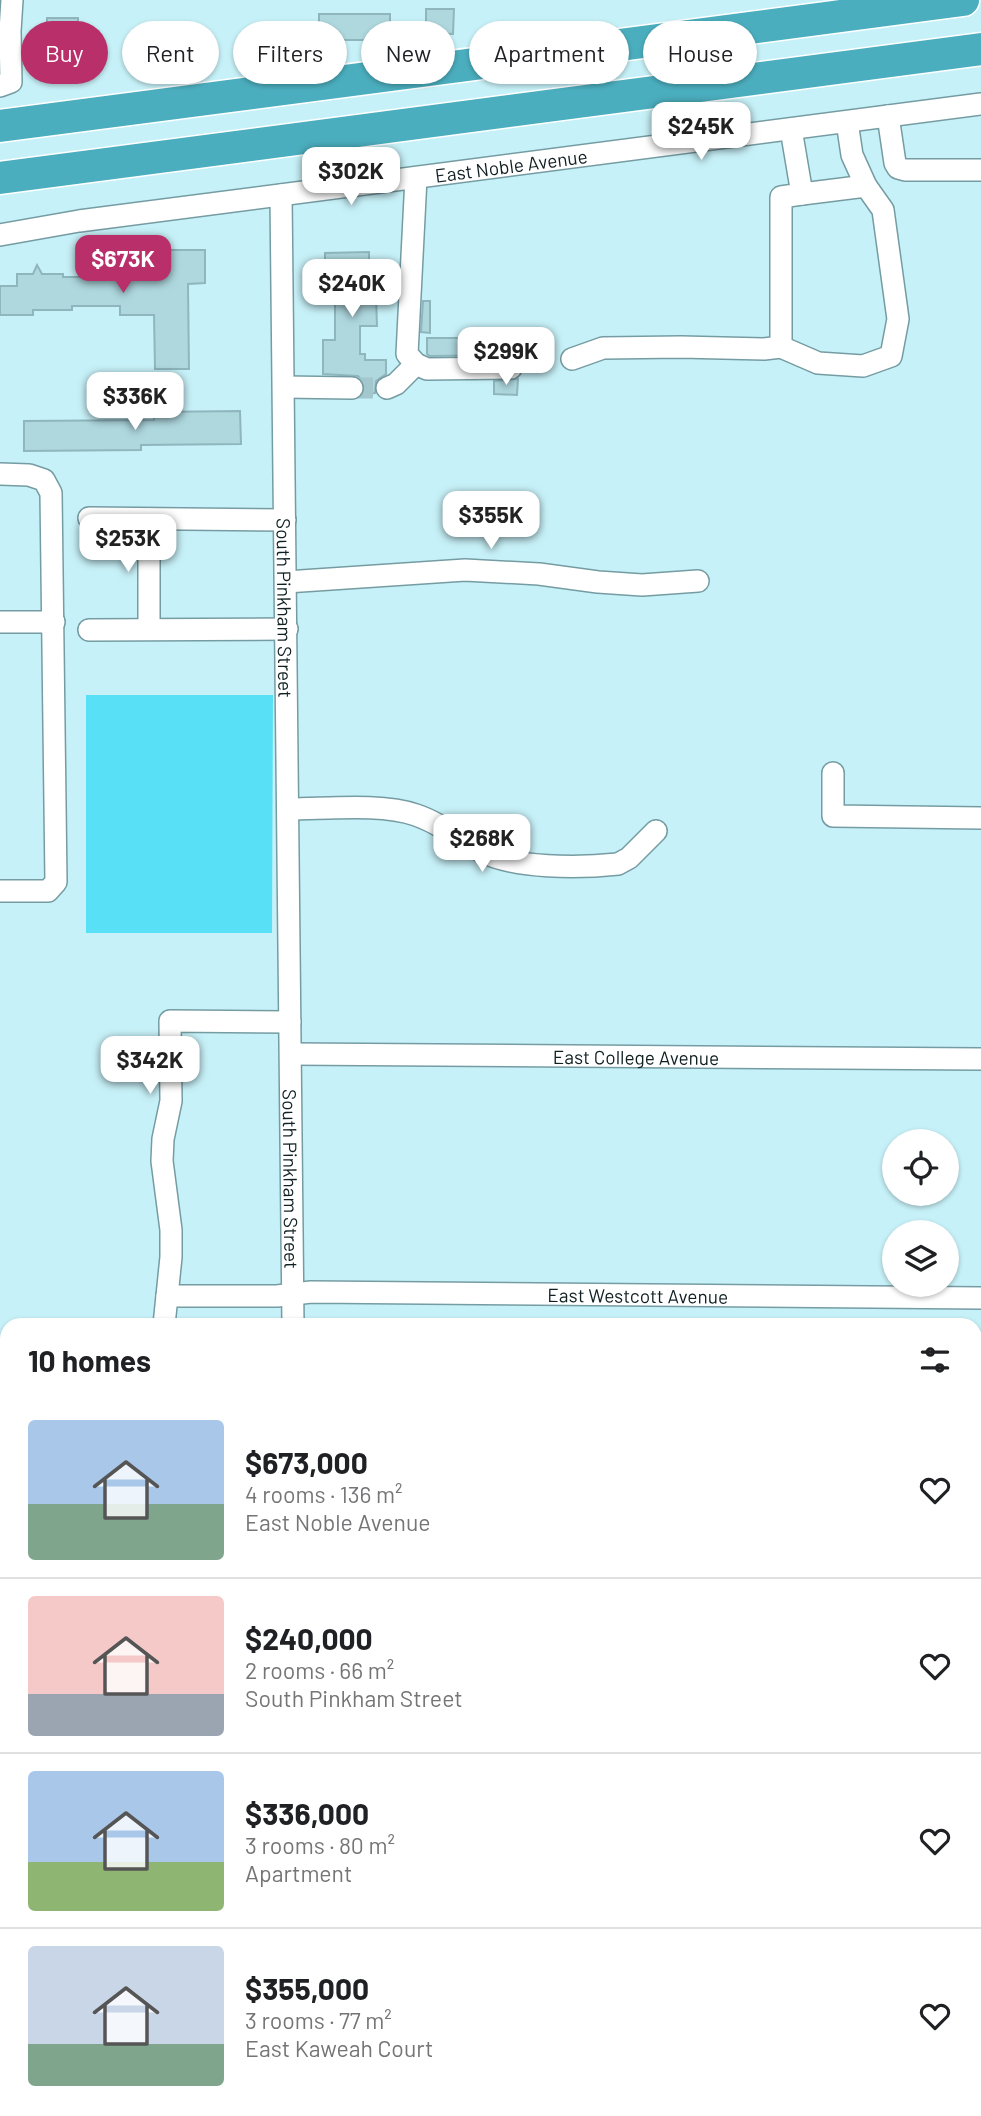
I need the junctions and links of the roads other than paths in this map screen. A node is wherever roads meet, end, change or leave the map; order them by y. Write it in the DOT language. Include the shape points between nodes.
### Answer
graph roads {
  1 [pos="12,0"];
  2 [pos="963,0"];
  3 [pos="5,31"];
  4 [pos="981,49"];
  5 [pos="0,86"];
  6 [pos="981,104"];
  7 [pos="888,116"];
  8 [pos="847,122"];
  9 [pos="0,126"];
  10 [pos="791,129"];
  11 [pos="981,170"];
  12 [pos="0,178"];
  13 [pos="416,178"];
  14 [pos="866,186"];
  15 [pos="802,194"];
  16 [pos="281,195"];
  17 [pos="0,235"];
  18 [pos="781,347"];
  19 [pos="572,359"];
  20 [pos="416,364"];
  21 [pos="510,368"];
  22 [pos="284,387"];
  23 [pos="352,388"];
  24 [pos="387,388"];
  25 [pos="0,474"];
  26 [pos="89,518"];
  27 [pos="149,519"];
  28 [pos="285,520"];
  29 [pos="698,581"];
  30 [pos="286,582"];
  31 [pos="0,622"];
  32 [pos="54,622"];
  33 [pos="149,628"];
  34 [pos="287,629"];
  35 [pos="89,630"];
  36 [pos="834,773"];
  37 [pos="289,809"];
  38 [pos="981,818"];
  39 [pos="656,831"];
  40 [pos="0,891"];
  41 [pos="290,1022"];
  42 [pos="291,1054"];
  43 [pos="981,1059"];
  44 [pos="293,1294"];
  45 [pos="167,1296"];
  46 [pos="981,1298"];
  47 [pos="165,1318"];
  48 [pos="293,1318"];
  1 -- 3 [label="street"];
  2 -- 9 [label="highway"];
  3 -- 5 [label="street" via="11,82"];
  4 -- 12 [label="highway"];
  6 -- 7 [label="street, East Noble Avenue"];
  7 -- 8 [label="street, East Noble Avenue"];
  7 -- 11 [label="street" via="898,168"];
  8 -- 10 [label="street, East Noble Avenue"];
  8 -- 14 [label="street" via="852,155"];
  10 -- 13 [label="street, East Noble Avenue"];
  10 -- 15 [label="street"];
  13 -- 16 [label="street, East Noble Avenue"];
  13 -- 20 [label="street" via="407,354"];
  14 -- 15 [label="street"];
  14 -- 18 [label="street" via="883,210 898,319 891,356 852,366 818,363"];
  15 -- 18 [label="street" via="781,197"];
  16 -- 17 [label="street, East Noble Avenue"];
  16 -- 22 [label="street, South Pinkham Street"];
  18 -- 19 [label="street" via="603,348"];
  20 -- 21 [label="street" via="427,369"];
  20 -- 24 [label="street"];
  22 -- 23 [label="street"];
  22 -- 28 [label="street, South Pinkham Street"];
  25 -- 32 [label="street" via="44,480 51,494"];
  26 -- 27 [label="street"];
  27 -- 28 [label="street"];
  27 -- 33 [label="street"];
  28 -- 30 [label="street, South Pinkham Street"];
  29 -- 30 [label="street" via="642,585 465,570"];
  30 -- 34 [label="street, South Pinkham Street"];
  31 -- 32 [label="street"];
  32 -- 40 [label="street" via="56,883 48,891"];
  33 -- 34 [label="street"];
  33 -- 35 [label="street"];
  34 -- 37 [label="street, South Pinkham Street"];
  36 -- 38 [label="street" via="833,816"];
  37 -- 39 [label="street" via="394,809 434,822 483,852 522,864 618,864"];
  37 -- 41 [label="street, South Pinkham Street"];
  41 -- 42 [label="street, South Pinkham Street"];
  41 -- 45 [label="street" via="170,1021 171,1101 162,1161 171,1230"];
  42 -- 43 [label="street, East College Avenue"];
  42 -- 44 [label="street, South Pinkham Street"];
  44 -- 45 [label="street, South Pinkham Street"];
  44 -- 46 [label="street, East Westcott Avenue"];
  44 -- 48 [label="street, South Pinkham Street"];
  45 -- 47 [label="street"];
}
